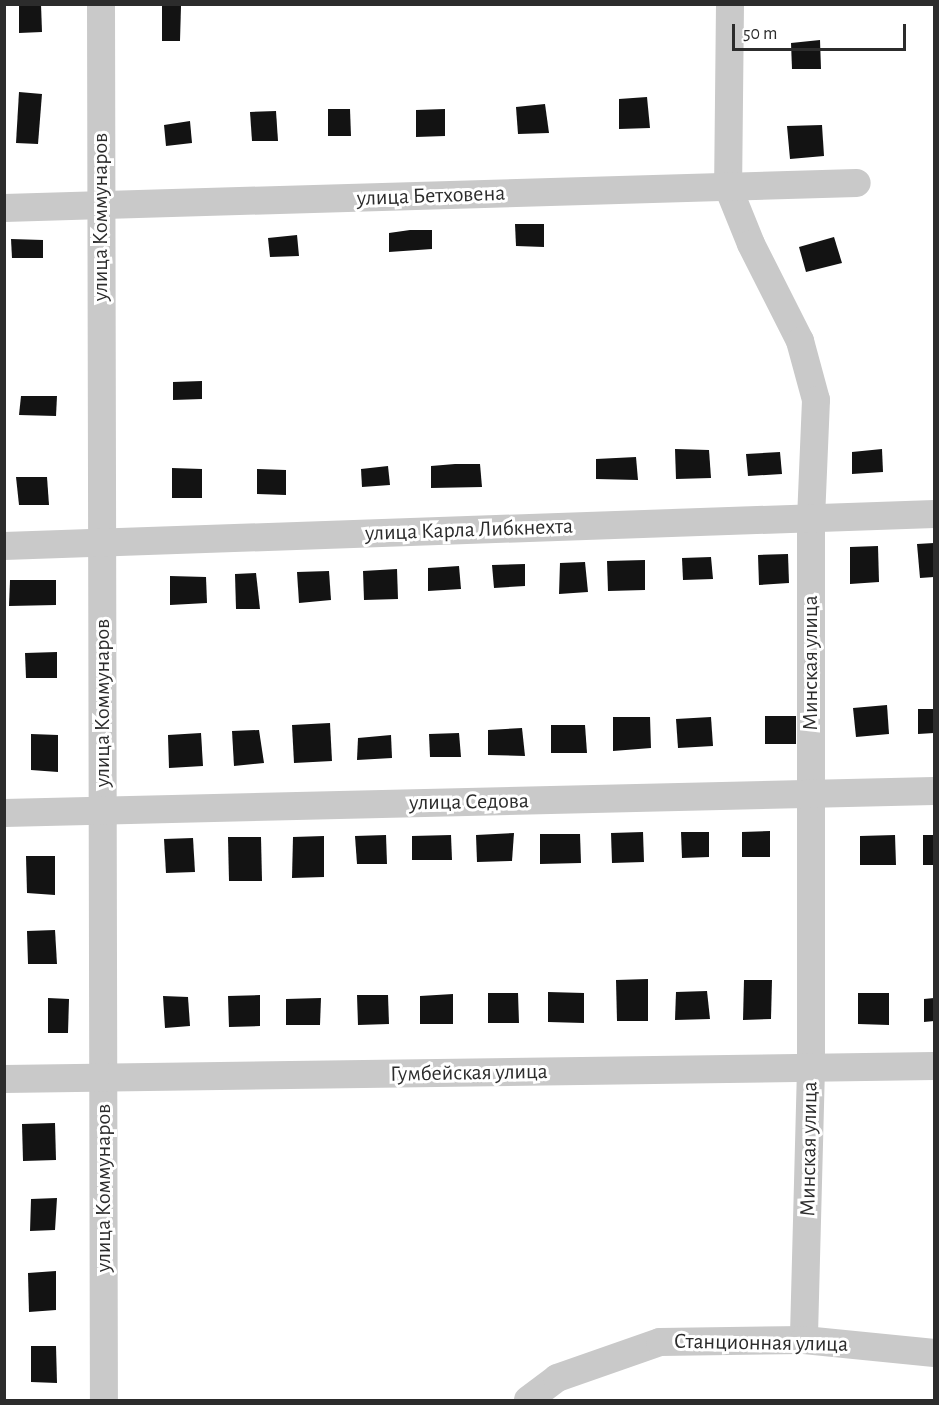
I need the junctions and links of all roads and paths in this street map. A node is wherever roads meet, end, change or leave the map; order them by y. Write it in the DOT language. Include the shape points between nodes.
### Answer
graph roads {
  1 [pos="101,4"];
  2 [pos="730,4"];
  3 [pos="857,183"];
  4 [pos="728,187"];
  5 [pos="101,206"];
  6 [pos="4,208"];
  7 [pos="934,514"];
  8 [pos="811,518"];
  9 [pos="102,542"];
  10 [pos="4,546"];
  11 [pos="934,791"];
  12 [pos="812,794"];
  13 [pos="103,810"];
  14 [pos="4,813"];
  15 [pos="934,1066"];
  16 [pos="811,1068"];
  17 [pos="104,1077"];
  18 [pos="4,1079"];
  19 [pos="804,1340"];
  20 [pos="934,1353"];
  21 [pos="104,1401"];
  22 [pos="528,1401"];
  1 -- 5 [label="street, улица Коммунаров"];
  2 -- 4 [label="street, Минская улица"];
  3 -- 4 [label="street, улица Бетховена"];
  4 -- 5 [label="street, улица Бетховена"];
  4 -- 8 [label="street, Минская улица" via="751,244 800,341 816,400"];
  5 -- 6 [label="street, улица Бетховена"];
  5 -- 9 [label="street, улица Коммунаров"];
  7 -- 8 [label="street, улица Карла Либкнехта"];
  8 -- 9 [label="street, улица Карла Либкнехта"];
  8 -- 12 [label="street, Минская улица"];
  9 -- 10 [label="street, улица Карла Либкнехта"];
  9 -- 13 [label="street, улица Коммунаров"];
  11 -- 12 [label="street, улица Седова"];
  12 -- 13 [label="street, улица Седова"];
  12 -- 16 [label="street, Минская улица"];
  13 -- 14 [label="street, улица Седова"];
  13 -- 17 [label="street, улица Коммунаров"];
  15 -- 16 [label="street, Гумбейская улица"];
  16 -- 17 [label="street, Гумбейская улица"];
  16 -- 19 [label="street, Минская улица"];
  17 -- 18 [label="street, Гумбейская улица"];
  17 -- 21 [label="street, улица Коммунаров"];
  19 -- 20 [label="street, Станционная улица"];
  19 -- 22 [label="street, Станционная улица" via="660,1342 557,1378"];
}
